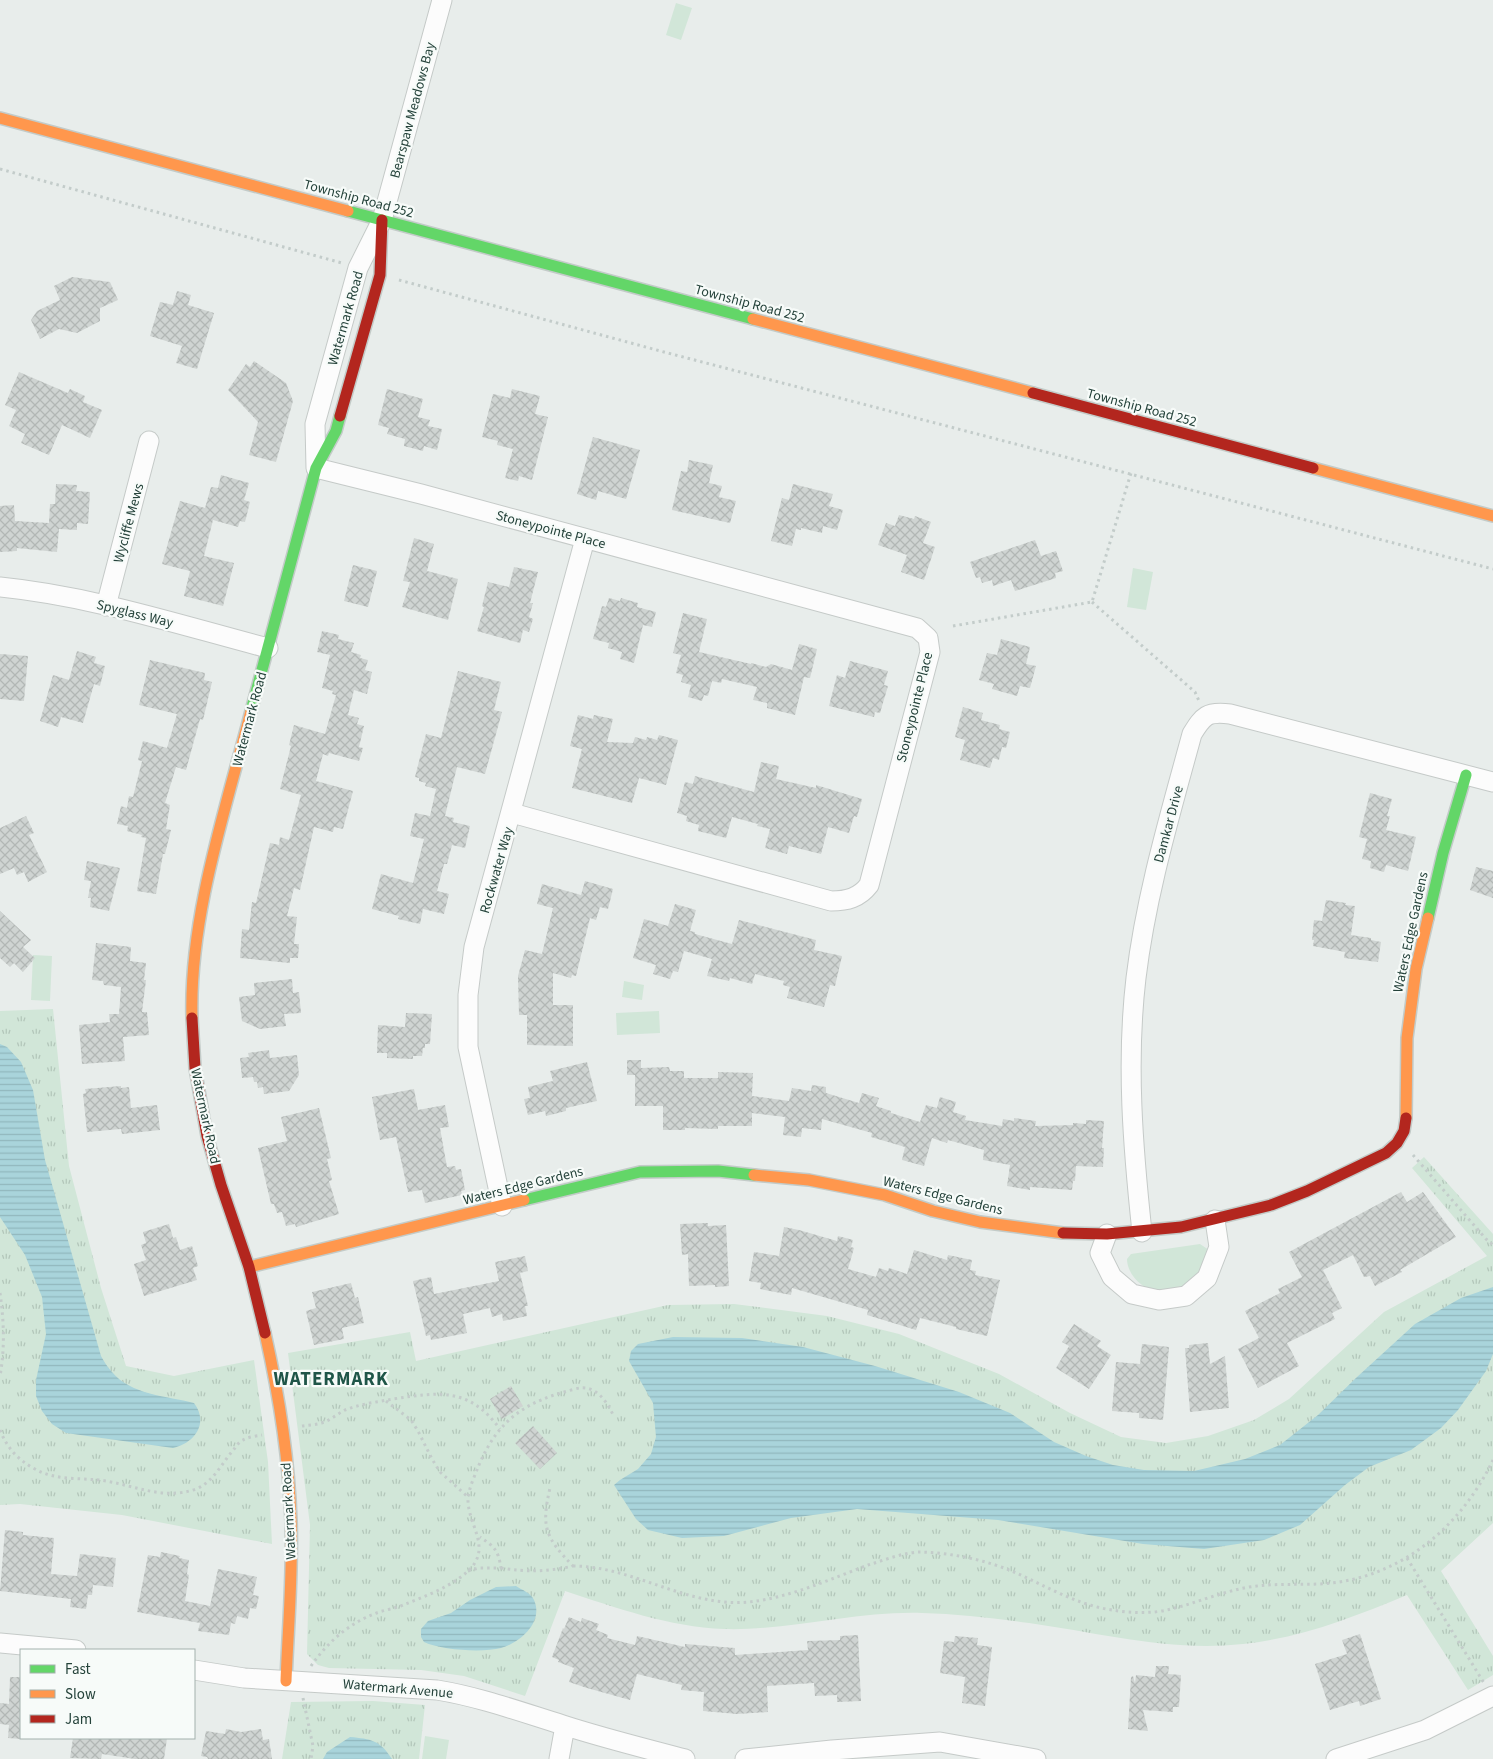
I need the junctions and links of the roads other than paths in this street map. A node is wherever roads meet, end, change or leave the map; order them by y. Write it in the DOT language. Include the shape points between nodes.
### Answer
graph roads {
  1 [pos="442,0"];
  2 [pos="0,118"];
  3 [pos="382,220"];
  4 [pos="149,441"];
  5 [pos="316,468"];
  6 [pos="1493,516"];
  7 [pos="585,539"];
  8 [pos="0,587"];
  9 [pos="106,606"];
  10 [pos="268,648"];
  11 [pos="1466,775"];
  12 [pos="1493,782"];
  13 [pos="512,814"];
  14 [pos="502,1206"];
  15 [pos="1215,1220"];
  16 [pos="1142,1232"];
  17 [pos="1107,1234"];
  18 [pos="249,1267"];
  19 [pos="0,1643"];
  20 [pos="65,1649"];
  21 [pos="195,1670"];
  22 [pos="293,1681"];
  23 [pos="1492,1696"];
  24 [pos="565,1726"];
  25 [pos="831,1754"];
  26 [pos="559,1759"];
  27 [pos="685,1759"];
  28 [pos="745,1759"];
  29 [pos="1036,1759"];
  30 [pos="1336,1759"];
  1 -- 3 [label="street, Bearspaw Meadows Bay"];
  2 -- 3 [label="street, Township Road 252"];
  3 -- 5 [label="street, Watermark Road" via="380,275 336,431"];
  3 -- 5 [label="street, Watermark Road" via="358,268 315,424"];
  3 -- 6 [label="street, Township Road 252"];
  4 -- 9 [label="street, Wycliffe Mews"];
  5 -- 7 [label="street, Stoneypointe Place"];
  5 -- 10 [label="street, Watermark Road"];
  7 -- 13 [label="street, Rockwater Way"];
  7 -- 13 [label="street, Stoneypointe Place" via="917,628 928,638 930,652 869,885 862,894 831,900"];
  8 -- 9 [label="street, Spyglass Way"];
  9 -- 10 [label="street, Spyglass Way"];
  10 -- 18 [label="street, Watermark Road" via="212,859 192,999 193,1052 201,1108 221,1184"];
  11 -- 12 [label="street"];
  11 -- 15 [label="street, Waters Edge Gardens" via="1443,853 1416,968 1407,1038 1404,1131 1386,1153 1307,1191 1271,1205"];
  11 -- 16 [label="street, Damkar Drive" via="1217,712 1206,715 1192,734 1156,868 1136,978 1132,1026 1132,1114"];
  13 -- 14 [label="street, Rockwater Way" via="474,947 468,995 468,1047"];
  14 -- 17 [label="street, Waters Edge Gardens" via="640,1172 718,1171 809,1180 885,1195 980,1222 1052,1233"];
  14 -- 18 [label="street, Waters Edge Gardens"];
  15 -- 16 [label="street, Waters Edge Gardens"];
  15 -- 17 [label="street" via="1219,1247 1207,1278 1186,1296 1160,1300 1132,1294 1112,1277 1100,1253"];
  16 -- 17 [label="street, Waters Edge Gardens"];
  18 -- 22 [label="street, Watermark Road" via="273,1367 282,1430 290,1519"];
  19 -- 20 [label="street"];
  21 -- 22 [label="street, Watermark Avenue"];
  22 -- 24 [label="street, Watermark Avenue" via="459,1693"];
  23 -- 30 [label="street" via="1425,1730"];
  24 -- 26 [label="street"];
  24 -- 27 [label="street, Watermark Avenue"];
  25 -- 28 [label="street"];
  25 -- 29 [label="street" via="940,1742"];
}
